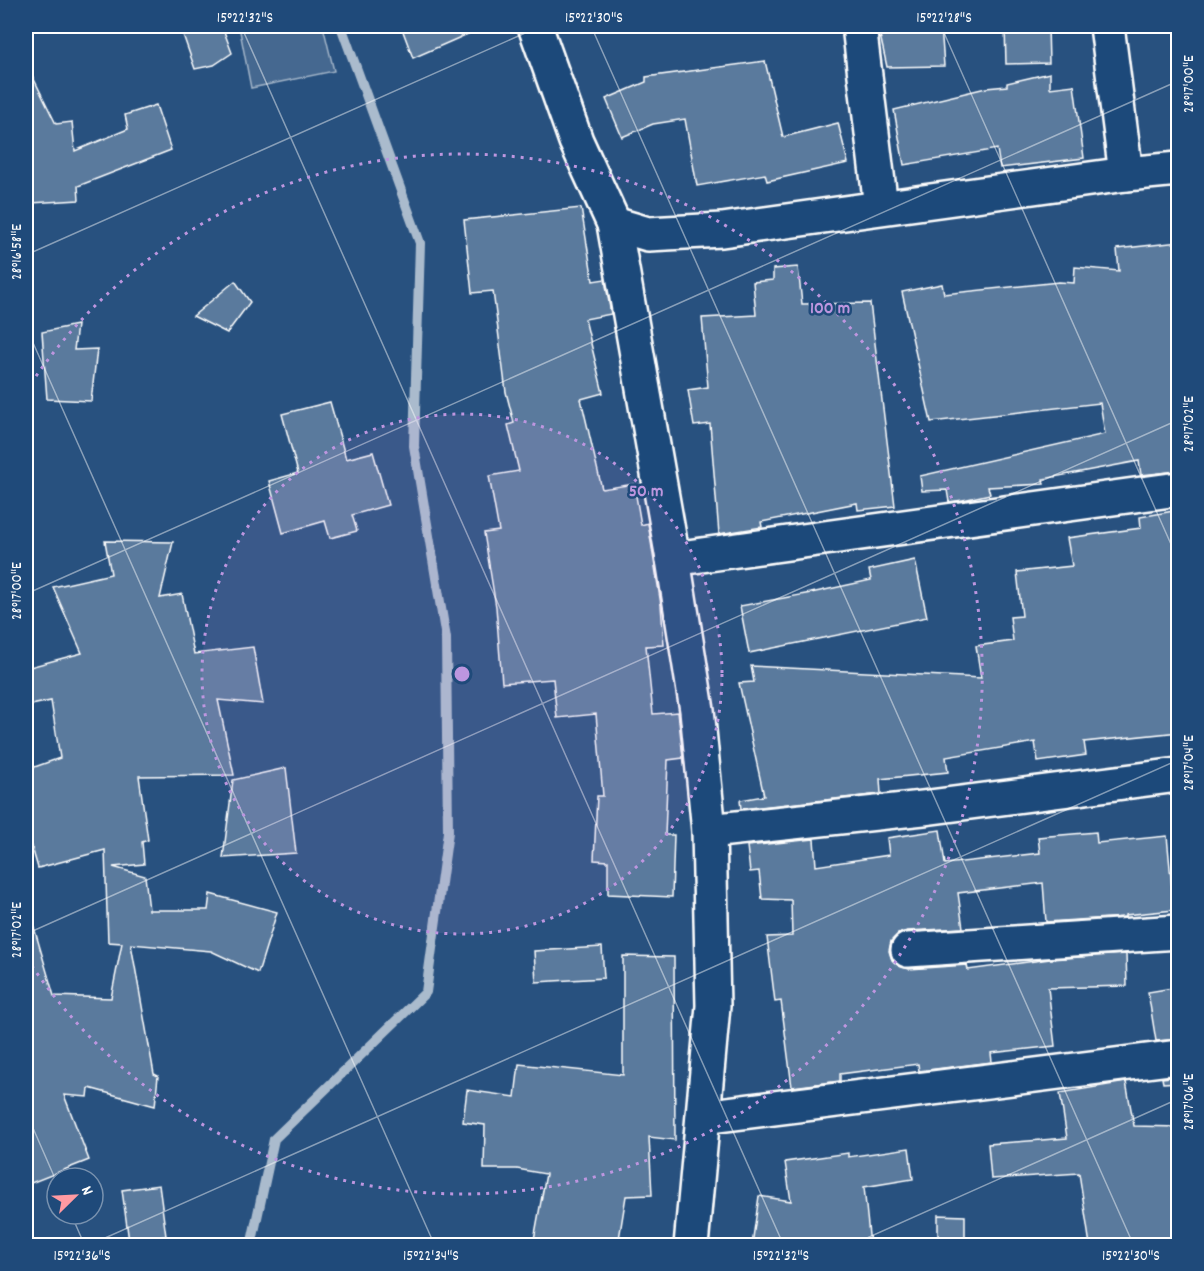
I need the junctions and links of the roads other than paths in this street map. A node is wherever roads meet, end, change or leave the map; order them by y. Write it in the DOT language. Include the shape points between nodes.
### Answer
graph roads {
  1 [pos="535,26"];
  2 [pos="859,26"];
  3 [pos="1107,26"];
  4 [pos="1179,169"];
  5 [pos="1126,174"];
  6 [pos="881,207"];
  7 [pos="614,224"];
  8 [pos="1179,489"];
  9 [pos="673,559"];
  10 [pos="1179,775"];
  11 [pos="709,831"];
  12 [pos="1179,932"];
  13 [pos="908,950"];
  14 [pos="1179,1057"];
  15 [pos="703,1117"];
  16 [pos="691,1245"];
  1 -- 7 [label="street" via="576,141"];
  2 -- 6 [label="street"];
  3 -- 5 [label="street"];
  4 -- 5 [label="street"];
  5 -- 6 [label="street"];
  6 -- 7 [label="street" via="722,230 648,234"];
  7 -- 9 [label="street"];
  8 -- 9 [label="street"];
  9 -- 11 [label="street" via="697,711"];
  10 -- 11 [label="street"];
  11 -- 15 [label="street" via="713,1006"];
  12 -- 13 [label="street"];
  14 -- 15 [label="street"];
  15 -- 16 [label="street"];
}
